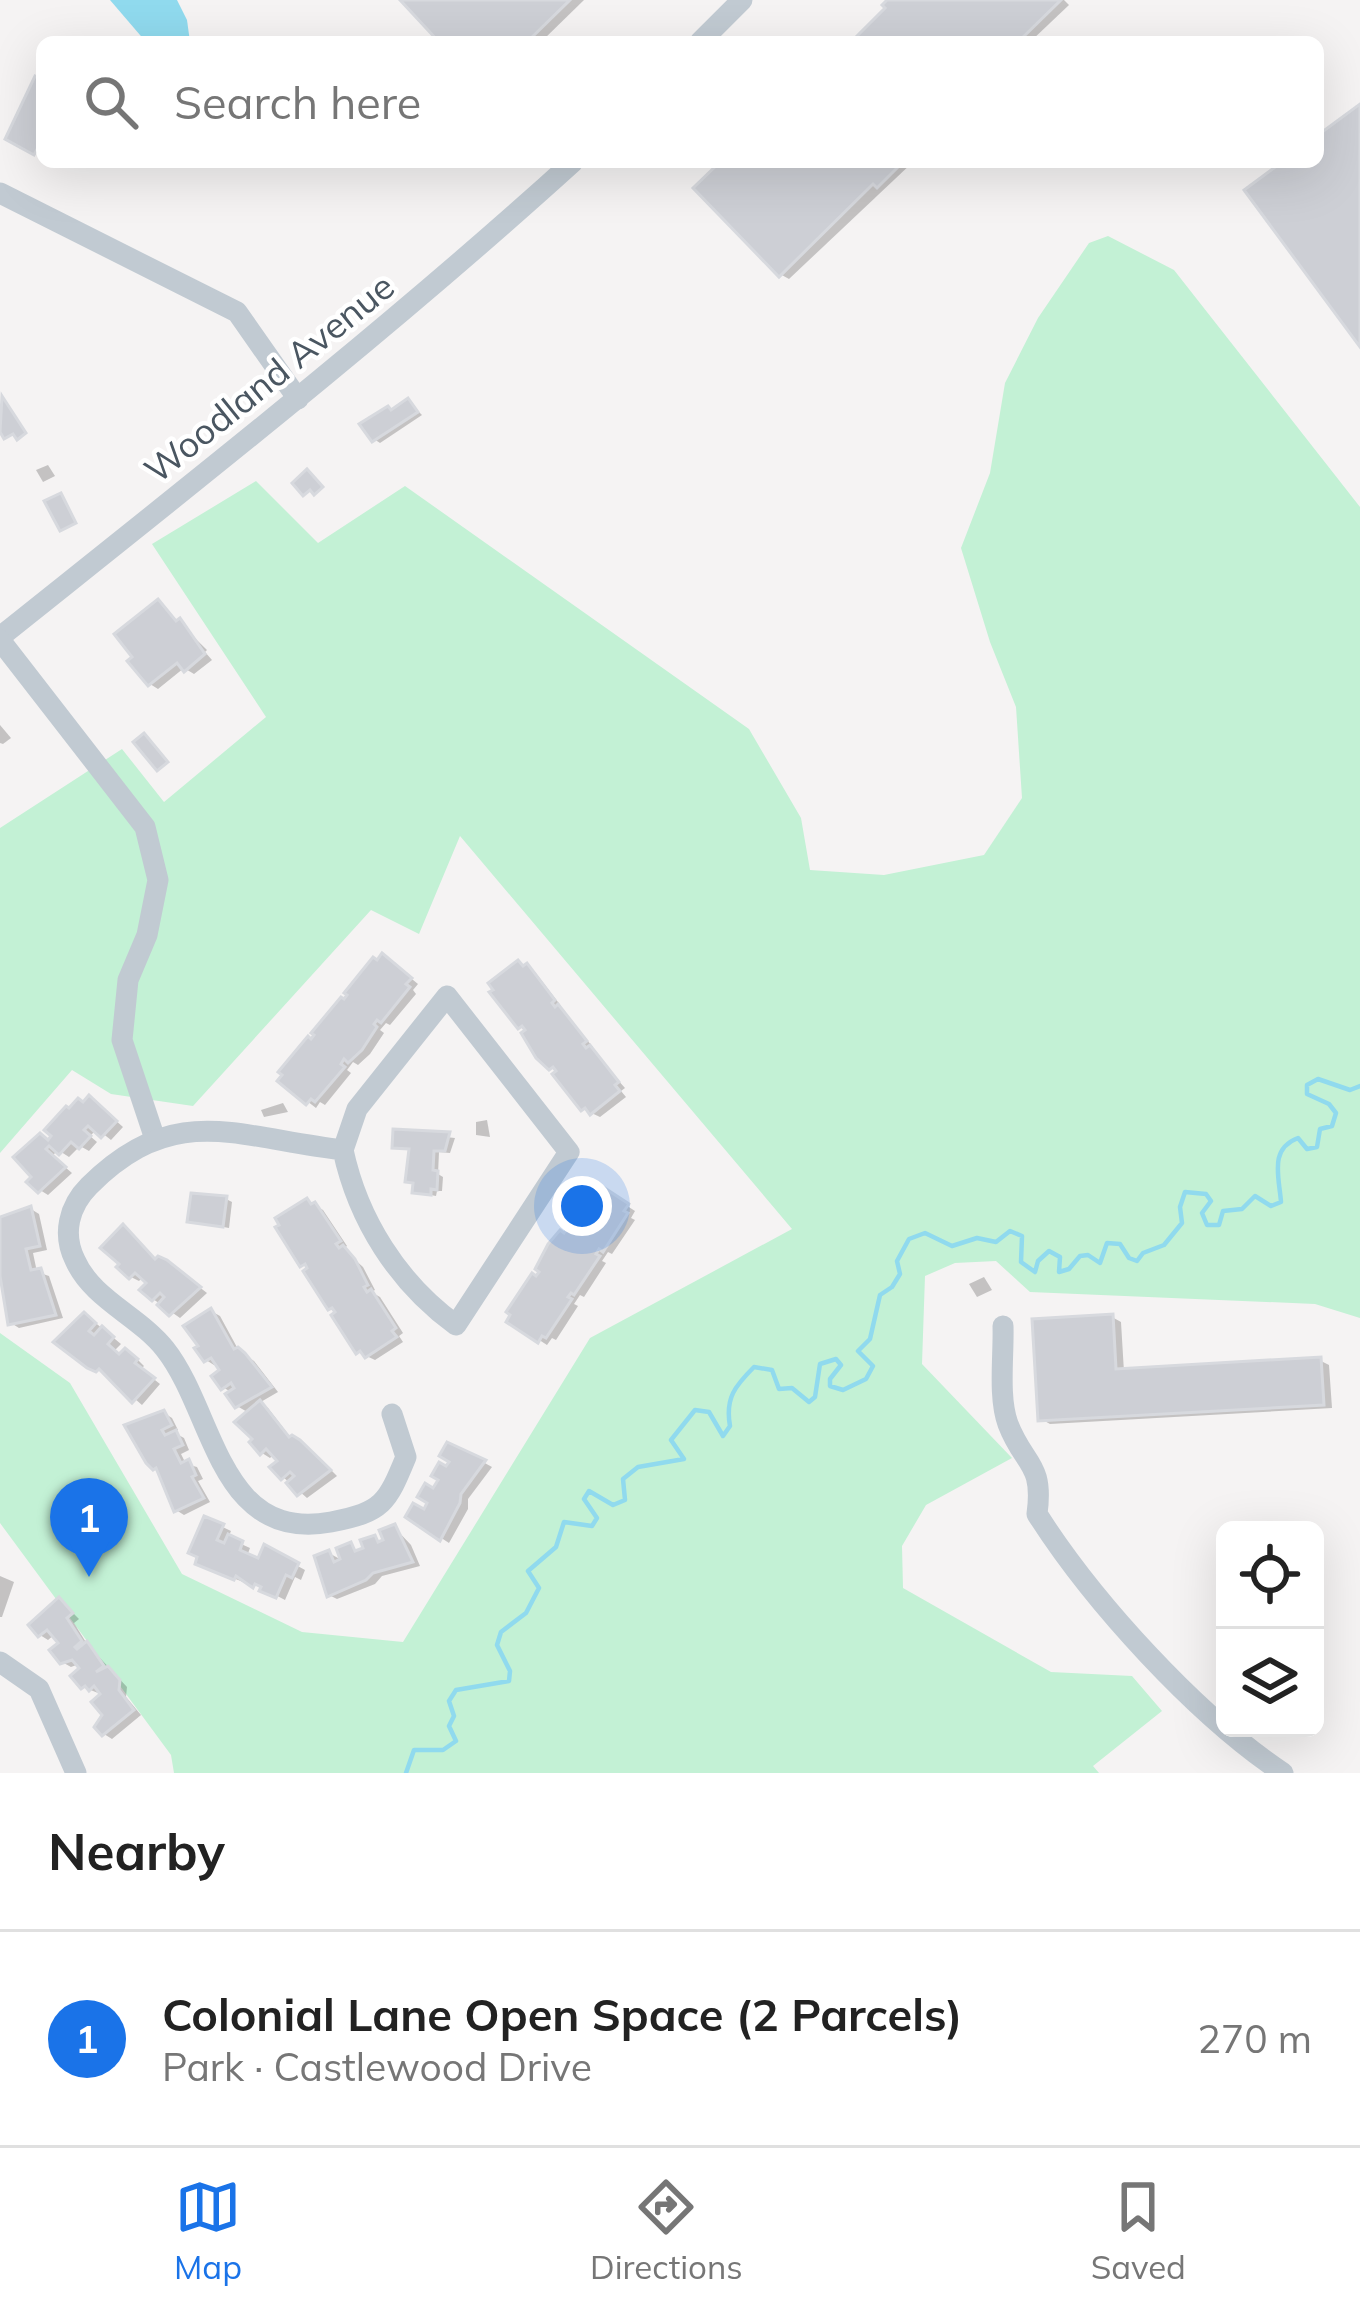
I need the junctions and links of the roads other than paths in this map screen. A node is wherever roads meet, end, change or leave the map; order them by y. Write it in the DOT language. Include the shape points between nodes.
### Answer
graph roads {
  1 [pos="742,0"];
  2 [pos="706,36"];
  3 [pos="566,168"];
  4 [pos="0,193"];
  5 [pos="298,399"];
  6 [pos="0,638"];
  7 [pos="155,1139"];
  8 [pos="343,1150"];
  9 [pos="1003,1326"];
  10 [pos="392,1414"];
  11 [pos="0,1662"];
  12 [pos="76,1773"];
  13 [pos="1283,1773"];
  1 -- 2 [label="street"];
  3 -- 5 [label="street, Woodland Avenue"];
  4 -- 5 [label="street" via="237,312"];
  5 -- 6 [label="street, Woodland Avenue"];
  6 -- 7 [label="street" via="145,827 158,880 128,980 122,1040"];
  7 -- 8 [label="street" via="212,1130"];
  7 -- 10 [label="street" via="115,1160 80,1196 66,1237 92,1286 182,1371 237,1489 272,1517 313,1526 358,1517 388,1500 406,1456"];
  8 -- 8 [label="street" via="351,1186 382,1244 406,1280 456,1325 569,1152 447,997 356,1108"];
  9 -- 13 [label="street" via="1006,1420 1041,1486 1037,1514 1143,1648 1239,1744"];
  11 -- 12 [label="street" via="39,1690"];
}
